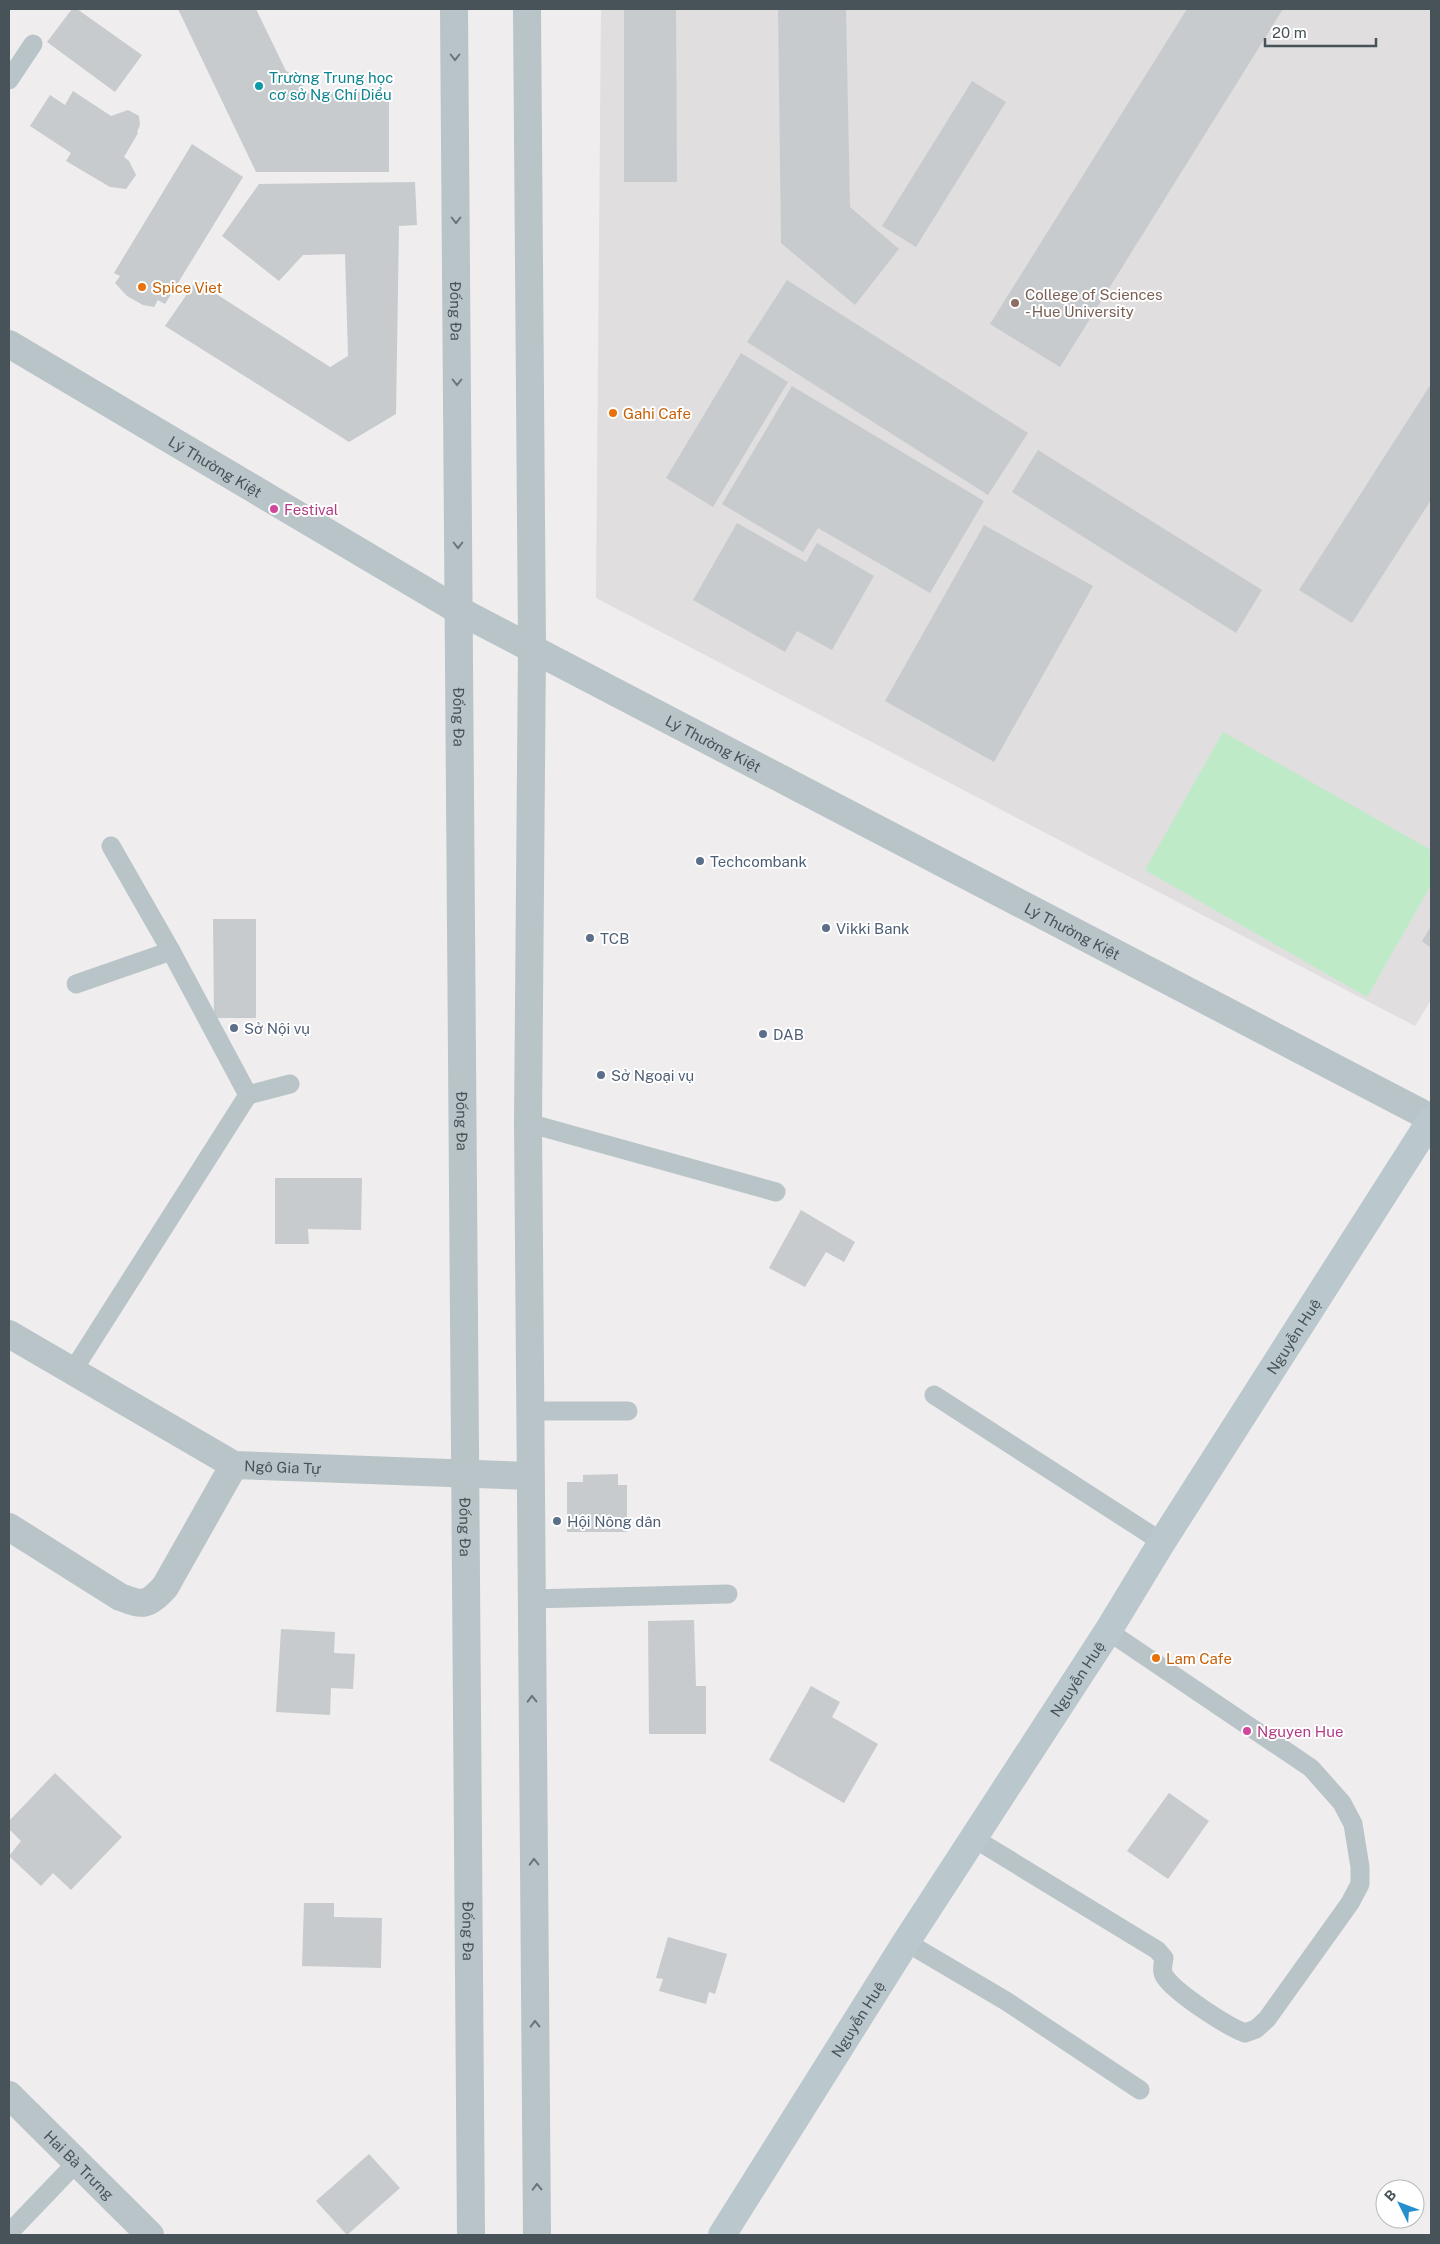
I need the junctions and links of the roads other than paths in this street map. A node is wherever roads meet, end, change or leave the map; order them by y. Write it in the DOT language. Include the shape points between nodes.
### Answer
graph roads {
  1 [pos="454,9"];
  2 [pos="527,9"];
  3 [pos="33,44"];
  4 [pos="9,80"];
  5 [pos="9,344"];
  6 [pos="458,610"];
  7 [pos="532,648"];
  8 [pos="111,846"];
  9 [pos="172,951"];
  10 [pos="76,984"];
  11 [pos="290,1084"];
  12 [pos="248,1095"];
  13 [pos="1431,1119"];
  14 [pos="528,1123"];
  15 [pos="776,1192"];
  16 [pos="9,1334"];
  17 [pos="72,1372"];
  18 [pos="934,1395"];
  19 [pos="529,1411"];
  20 [pos="628,1411"];
  21 [pos="234,1465"];
  22 [pos="466,1473"];
  23 [pos="530,1476"];
  24 [pos="9,1527"];
  25 [pos="1162,1542"];
  26 [pos="728,1594"];
  27 [pos="531,1600"];
  28 [pos="1108,1631"];
  29 [pos="975,1839"];
  30 [pos="906,1942"];
  31 [pos="1140,2090"];
  32 [pos="9,2095"];
  33 [pos="77,2162"];
  34 [pos="9,2233"];
  35 [pos="150,2235"];
  36 [pos="471,2235"];
  37 [pos="537,2235"];
  38 [pos="722,2235"];
  1 -- 6 [label="street, Đống Đa, one-way"];
  2 -- 7 [label="street"];
  3 -- 4 [label="lane"];
  5 -- 6 [label="street, Lý Thường Kiệt"];
  6 -- 7 [label="street, Lý Thường Kiệt"];
  6 -- 22 [label="street, Đống Đa"];
  7 -- 13 [label="street, Lý Thường Kiệt"];
  7 -- 14 [label="street"];
  8 -- 9 [label="lane"];
  9 -- 10 [label="lane"];
  9 -- 12 [label="lane"];
  11 -- 12 [label="lane"];
  12 -- 17 [label="lane"];
  13 -- 25 [label="main road, Nguyễn Huệ"];
  14 -- 15 [label="lane"];
  14 -- 19 [label="street"];
  16 -- 17 [label="street, Ngô Gia Tự"];
  17 -- 21 [label="street, Ngô Gia Tự"];
  18 -- 25 [label="lane"];
  19 -- 20 [label="lane"];
  19 -- 23 [label="street"];
  21 -- 22 [label="street, Ngô Gia Tự"];
  21 -- 24 [label="street" via="165,1587 153,1600 140,1604 120,1597"];
  22 -- 23 [label="street, Ngô Gia Tự"];
  22 -- 36 [label="street, Đống Đa" via="464,1557"];
  23 -- 27 [label="street"];
  25 -- 28 [label="main road, Nguyễn Huệ"];
  26 -- 27 [label="lane"];
  37 -- 27 [label="street, one-way"];
  28 -- 29 [label="main road, Nguyễn Huệ"];
  28 -- 29 [label="lane" via="1311,1768 1342,1803 1353,1824 1360,1884 1350,1903 1267,2019 1256,2029 1245,2033 1233,2028 1170,1982 1162,1971 1164,1958 1157,1950"];
  29 -- 30 [label="main road, Nguyễn Huệ"];
  30 -- 31 [label="lane" via="1006,2001"];
  30 -- 38 [label="main road, Nguyễn Huệ"];
  32 -- 33 [label="street, Hai Bà Trưng"];
  33 -- 34 [label="lane"];
  33 -- 35 [label="street, Hai Bà Trưng"];
}
